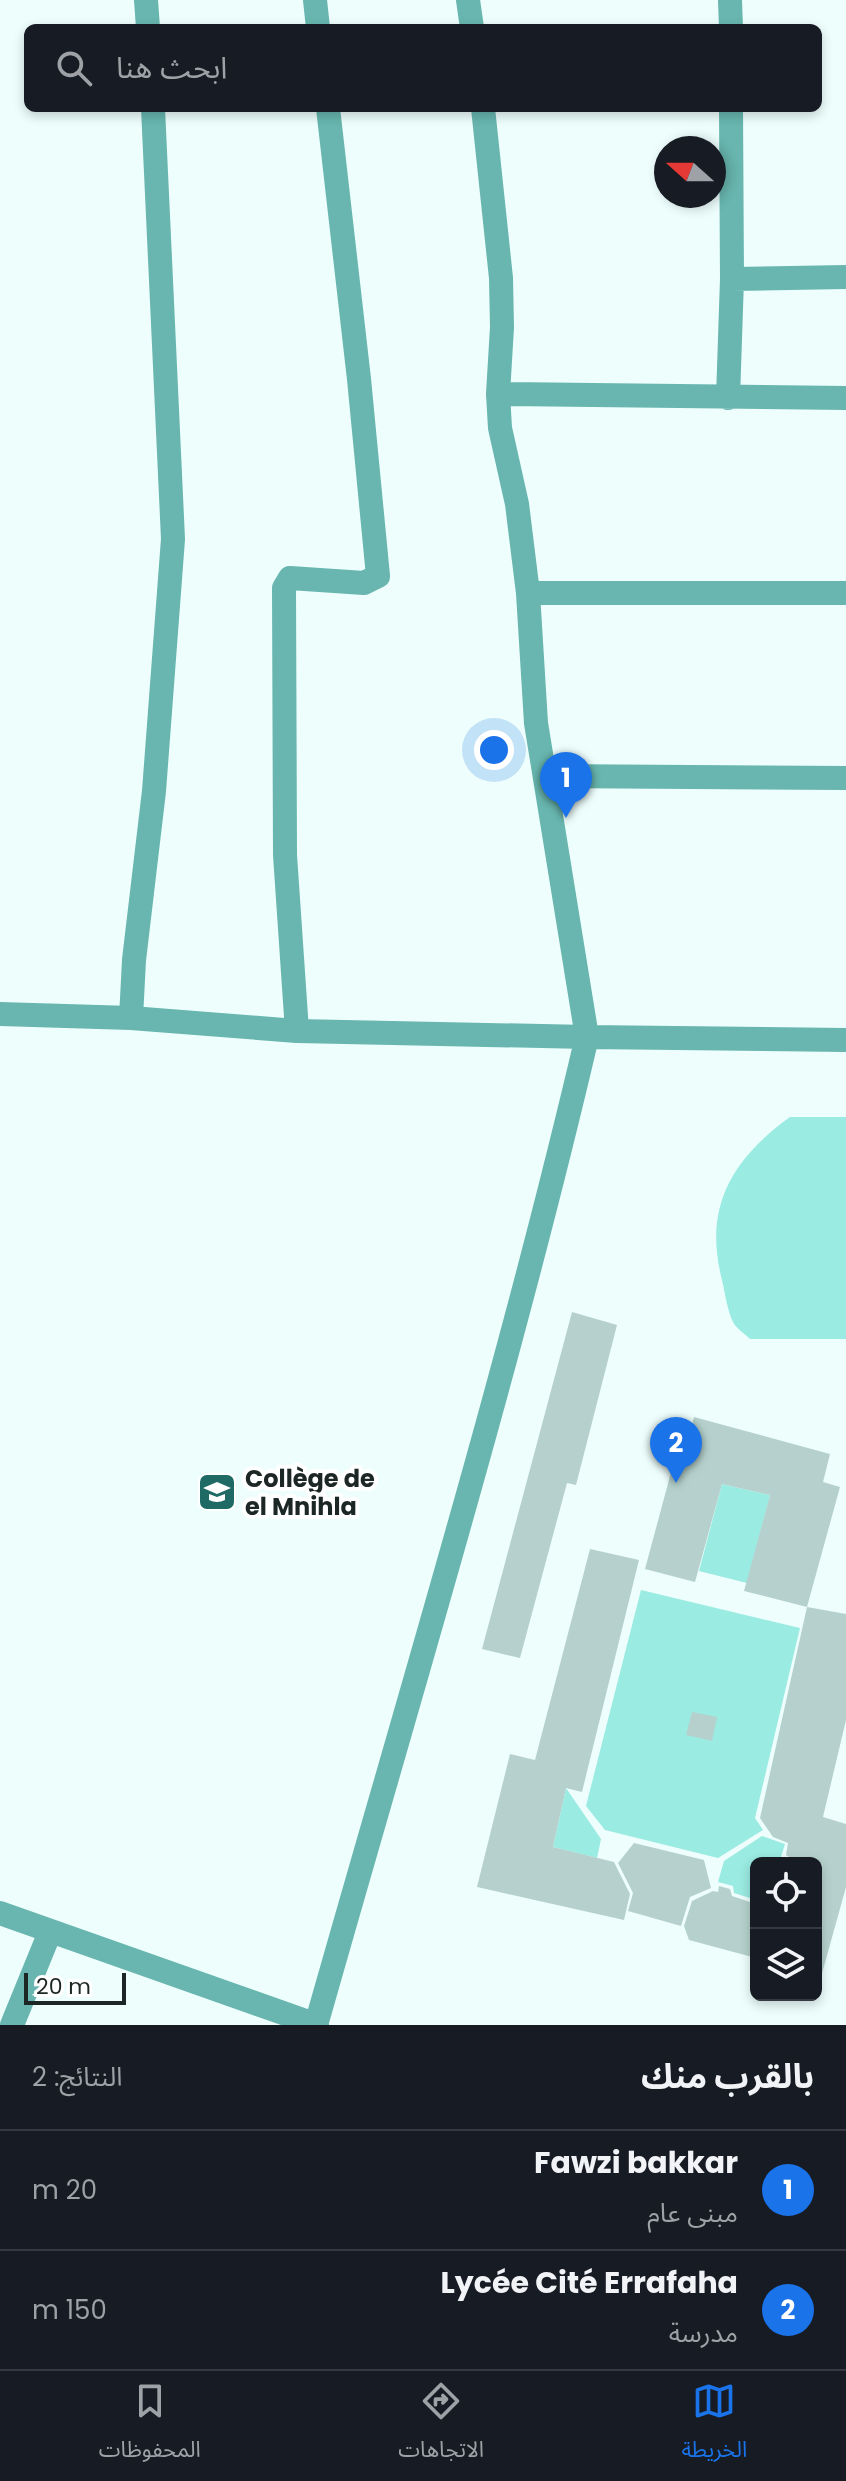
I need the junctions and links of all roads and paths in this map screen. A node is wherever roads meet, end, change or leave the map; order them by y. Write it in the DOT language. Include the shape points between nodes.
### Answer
graph roads {
  1 [pos="146,0"];
  2 [pos="315,0"];
  3 [pos="468,0"];
  4 [pos="730,0"];
  5 [pos="148,24"];
  6 [pos="318,24"];
  7 [pos="471,24"];
  8 [pos="731,24"];
  9 [pos="153,112"];
  10 [pos="328,112"];
  11 [pos="483,112"];
  12 [pos="731,112"];
  13 [pos="846,277"];
  14 [pos="732,279"];
  15 [pos="498,394"];
  16 [pos="728,398"];
  17 [pos="846,398"];
  18 [pos="528,593"];
  19 [pos="846,593"];
  20 [pos="545,776"];
  21 [pos="846,778"];
  22 [pos="0,1014"];
  23 [pos="131,1018"];
  24 [pos="297,1031"];
  25 [pos="587,1037"];
  26 [pos="846,1040"];
  27 [pos="0,1913"];
  28 [pos="50,1932"];
  29 [pos="12,2025"];
  30 [pos="317,2025"];
  1 -- 5 [label="street"];
  2 -- 6 [label="street"];
  3 -- 7 [label="street"];
  4 -- 8 [label="street"];
  9 -- 23 [label="street" via="173,539"];
  10 -- 24 [label="street" via="378,576 364,583 290,578 284,588 285,855"];
  11 -- 15 [label="street" via="501,278"];
  12 -- 14 [label="street"];
  13 -- 14 [label="street"];
  14 -- 16 [label="street"];
  15 -- 16 [label="street"];
  15 -- 18 [label="street"];
  16 -- 17 [label="street"];
  18 -- 19 [label="street"];
  18 -- 20 [label="street" via="536,723"];
  20 -- 21 [label="street"];
  20 -- 25 [label="street"];
  22 -- 23 [label="street"];
  23 -- 24 [label="street"];
  24 -- 25 [label="street"];
  25 -- 26 [label="street"];
  25 -- 30 [label="street" via="520,1307"];
  27 -- 28 [label="street"];
  28 -- 29 [label="street"];
  28 -- 30 [label="street"];
}
